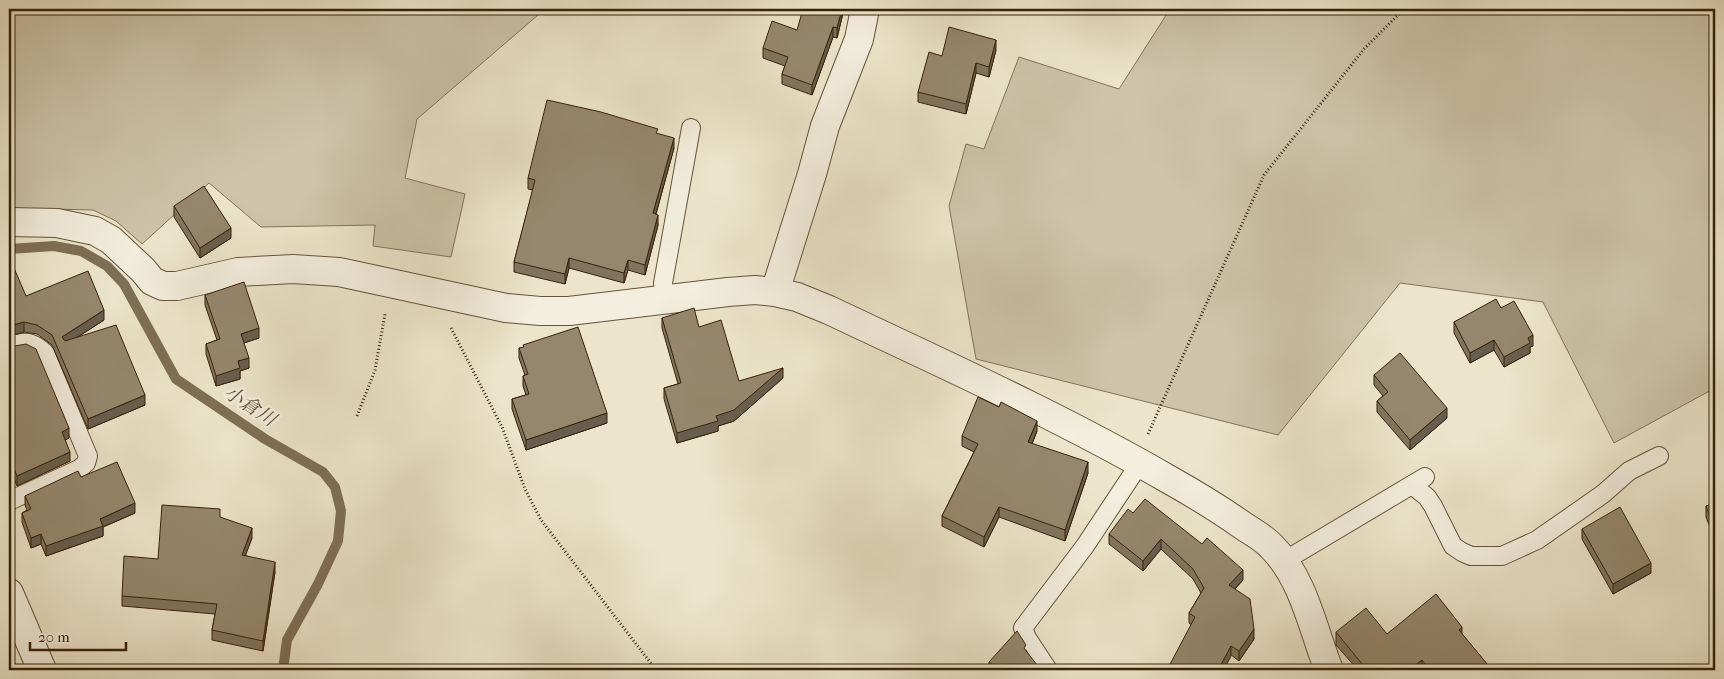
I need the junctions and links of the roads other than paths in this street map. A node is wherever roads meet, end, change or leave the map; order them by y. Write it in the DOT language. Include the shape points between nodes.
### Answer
graph roads {
  1 [pos="865,9"];
  2 [pos="691,128"];
  3 [pos="9,222"];
  4 [pos="774,292"];
  5 [pos="665,299"];
  6 [pos="9,347"];
  7 [pos="1143,451"];
  8 [pos="1658,456"];
  9 [pos="9,501"];
  10 [pos="1284,561"];
  11 [pos="9,593"];
  12 [pos="42,670"];
  13 [pos="1048,670"];
  14 [pos="1328,670"];
  1 -- 4 [label="street" via="856,46 825,126"];
  2 -- 5 [label="lane" via="663,283"];
  3 -- 5 [label="street" via="57,223 95,231 111,240 152,281 164,286 238,272 285,269 339,272 506,308 540,311 569,311"];
  4 -- 5 [label="street" via="755,290"];
  4 -- 7 [label="street" via="797,296 1037,409"];
  6 -- 9 [label="lane" via="21,342 36,344 45,353 88,456 79,469"];
  7 -- 10 [label="street" via="1272,546"];
  7 -- 13 [label="lane" via="1086,546 1023,628"];
  8 -- 10 [label="lane" via="1629,471 1603,494 1537,540 1502,556 1471,556 1453,546 1419,481"];
  10 -- 14 [label="street" via="1299,589"];
  11 -- 12 [label="street"];
}
